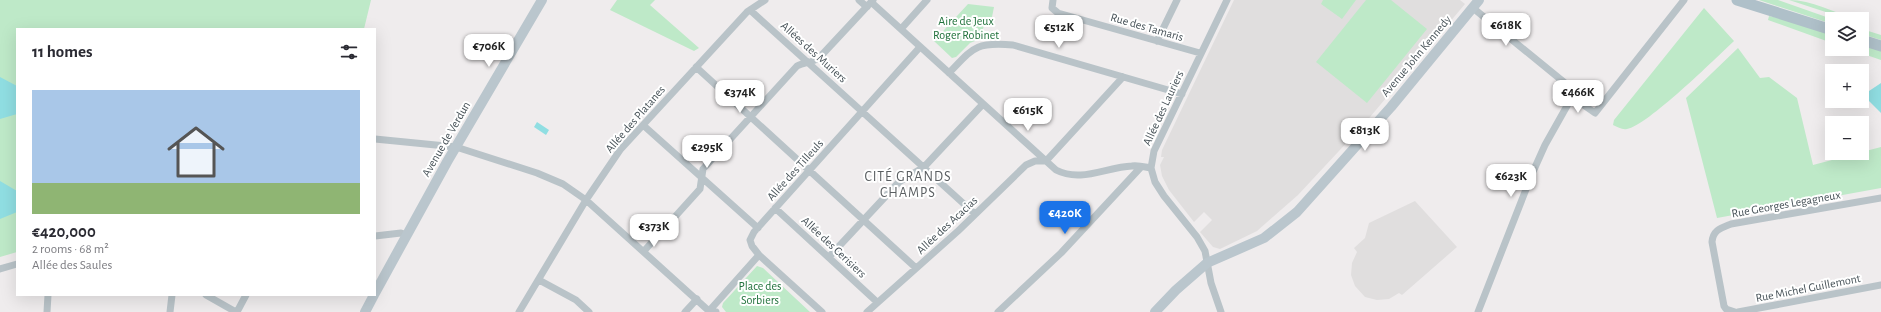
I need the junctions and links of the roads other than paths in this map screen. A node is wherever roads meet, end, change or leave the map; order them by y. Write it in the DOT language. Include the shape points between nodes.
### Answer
graph roads {
  1 [pos="542,0"];
  2 [pos="764,0"];
  3 [pos="859,0"];
  4 [pos="927,0"];
  5 [pos="1053,0"];
  6 [pos="1177,0"];
  7 [pos="1227,0"];
  8 [pos="1684,0"];
  9 [pos="1737,0"];
  10 [pos="1753,0"];
  11 [pos="871,3"];
  12 [pos="1476,4"];
  13 [pos="750,10"];
  14 [pos="1790,16"];
  15 [pos="1825,28"];
  16 [pos="902,29"];
  17 [pos="1157,41"];
  18 [pos="1869,42"];
  19 [pos="1881,46"];
  20 [pos="920,47"];
  21 [pos="1200,53"];
  22 [pos="810,63"];
  23 [pos="696,67"];
  24 [pos="949,73"];
  25 [pos="1123,77"];
  26 [pos="1182,94"];
  27 [pos="1572,97"];
  28 [pos="983,104"];
  29 [pos="862,111"];
  30 [pos="750,117"];
  31 [pos="643,125"];
  32 [pos="376,139"];
  33 [pos="456,147"];
  34 [pos="1046,161"];
  35 [pos="924,167"];
  36 [pos="1141,167"];
  37 [pos="1151,168"];
  38 [pos="809,170"];
  39 [pos="702,177"];
  40 [pos="1881,198"];
  41 [pos="586,200"];
  42 [pos="776,208"];
  43 [pos="975,214"];
  44 [pos="864,221"];
  45 [pos="758,228"];
  46 [pos="407,235"];
  47 [pos="376,236"];
  48 [pos="644,251"];
  49 [pos="759,255"];
  50 [pos="829,257"];
  51 [pos="1207,263"];
  52 [pos="16,264"];
  53 [pos="916,268"];
  54 [pos="0,269"];
  55 [pos="1718,274"];
  56 [pos="539,280"];
  57 [pos="1881,286"];
  58 [pos="376,292"];
  59 [pos="48,296"];
  60 [pos="172,296"];
  61 [pos="208,296"];
  62 [pos="245,296"];
  63 [pos="374,296"];
  64 [pos="697,299"];
  65 [pos="877,302"];
  66 [pos="47,312"];
  67 [pos="170,312"];
  68 [pos="236,312"];
  69 [pos="365,312"];
  70 [pos="519,312"];
  71 [pos="590,312"];
  72 [pos="685,312"];
  73 [pos="711,312"];
  74 [pos="822,312"];
  75 [pos="866,312"];
  76 [pos="998,312"];
  77 [pos="1155,312"];
  78 [pos="1221,312"];
  79 [pos="1478,312"];
  80 [pos="1737,312"];
  1 -- 33 [label="main road, Avenue de Verdun"];
  2 -- 13 [label="street, Allée des Platanes"];
  3 -- 11 [label="street"];
  4 -- 16 [label="street"];
  5 -- 17 [label="street, Rue des Tamaris" via="1052,8 1058,13"];
  6 -- 17 [label="street"];
  7 -- 21 [label="street, Allée des Lauriers"];
  8 -- 27 [label="street" via="1595,113"];
  9 -- 14 [label="main road"];
  10 -- 14 [label="main road"];
  11 -- 16 [label="street"];
  11 -- 22 [label="street" via="819,58"];
  12 -- 27 [label="street" via="1565,83"];
  12 -- 51 [label="main road, Avenue John Kennedy" via="1391,107 1297,212 1264,238"];
  13 -- 22 [label="street, Allées des Muriers"];
  13 -- 23 [label="street, Allée des Platanes"];
  14 -- 15 [label="main road"];
  16 -- 20 [label="street"];
  17 -- 21 [label="street, Rue des Tamaris"];
  18 -- 19 [label="main road"];
  20 -- 24 [label="street"];
  20 -- 29 [label="street, Allée des Tilleuls"];
  21 -- 26 [label="street, Allée des Lauriers"];
  22 -- 29 [label="street, Allées des Muriers"];
  22 -- 30 [label="street" via="797,66"];
  23 -- 30 [label="street"];
  23 -- 31 [label="street, Allée des Platanes"];
  24 -- 25 [label="street" via="973,49 992,44 1013,45"];
  24 -- 28 [label="street"];
  25 -- 26 [label="street"];
  25 -- 34 [label="street"];
  26 -- 37 [label="street, Allée des Lauriers" via="1154,151"];
  27 -- 79 [label="street" via="1532,174"];
  28 -- 34 [label="street"];
  28 -- 35 [label="street"];
  29 -- 35 [label="street, Allées des Muriers"];
  29 -- 38 [label="street, Allée des Tilleuls"];
  30 -- 38 [label="street"];
  30 -- 39 [label="street" via="703,169"];
  31 -- 39 [label="street"];
  31 -- 41 [label="street, Allée des Platanes" via="620,150"];
  32 -- 33 [label="street"];
  33 -- 41 [label="street" via="537,173 563,184"];
  33 -- 46 [label="main road, Avenue de Verdun"];
  34 -- 36 [label="street" via="1065,174 1080,176 1133,166"];
  34 -- 43 [label="street, Allée des Acacias" via="1035,161 1026,165"];
  35 -- 43 [label="street, Allées des Muriers"];
  35 -- 44 [label="street" via="900,182"];
  36 -- 37 [label="street"];
  36 -- 76 [label="street" via="1061,253"];
  37 -- 51 [label="street" via="1155,182 1164,196 1205,251"];
  38 -- 42 [label="street, Allée des Tilleuls"];
  38 -- 44 [label="street"];
  39 -- 45 [label="street"];
  39 -- 48 [label="street" via="700,189"];
  40 -- 55 [label="street, Rue Georges Legagneux" via="1731,224 1716,230 1712,242"];
  41 -- 48 [label="street"];
  41 -- 56 [label="street, Allée des Platanes"];
  42 -- 45 [label="street, Allée des Tilleuls"];
  42 -- 50 [label="street, Allée des Cerisiers"];
  43 -- 53 [label="street, Allée des Acacias"];
  44 -- 50 [label="street"];
  44 -- 53 [label="street"];
  45 -- 49 [label="street, Allée des Tilleuls" via="750,240"];
  46 -- 47 [label="street" via="401,233"];
  46 -- 58 [label="main road, Avenue de Verdun"];
  48 -- 64 [label="street"];
  49 -- 73 [label="street"];
  49 -- 74 [label="street"];
  50 -- 65 [label="street, Allée des Cerisiers"];
  51 -- 77 [label="main road, Avenue John Kennedy"];
  51 -- 78 [label="street"];
  52 -- 54 [label="street"];
  53 -- 65 [label="street, Allée des Acacias"];
  55 -- 80 [label="street, Rue Michel Guillemont" via="1724,306"];
  56 -- 70 [label="street, Allée des Platanes"];
  56 -- 71 [label="street" via="576,300"];
  57 -- 80 [label="street, Rue Michel Guillemont"];
  59 -- 66 [label="street"];
  60 -- 67 [label="street"];
  61 -- 68 [label="street"];
  62 -- 68 [label="street"];
  63 -- 69 [label="main road, Avenue de Verdun"];
  64 -- 72 [label="street"];
  64 -- 73 [label="street"];
  65 -- 75 [label="street, Allée des Acacias"];
}
